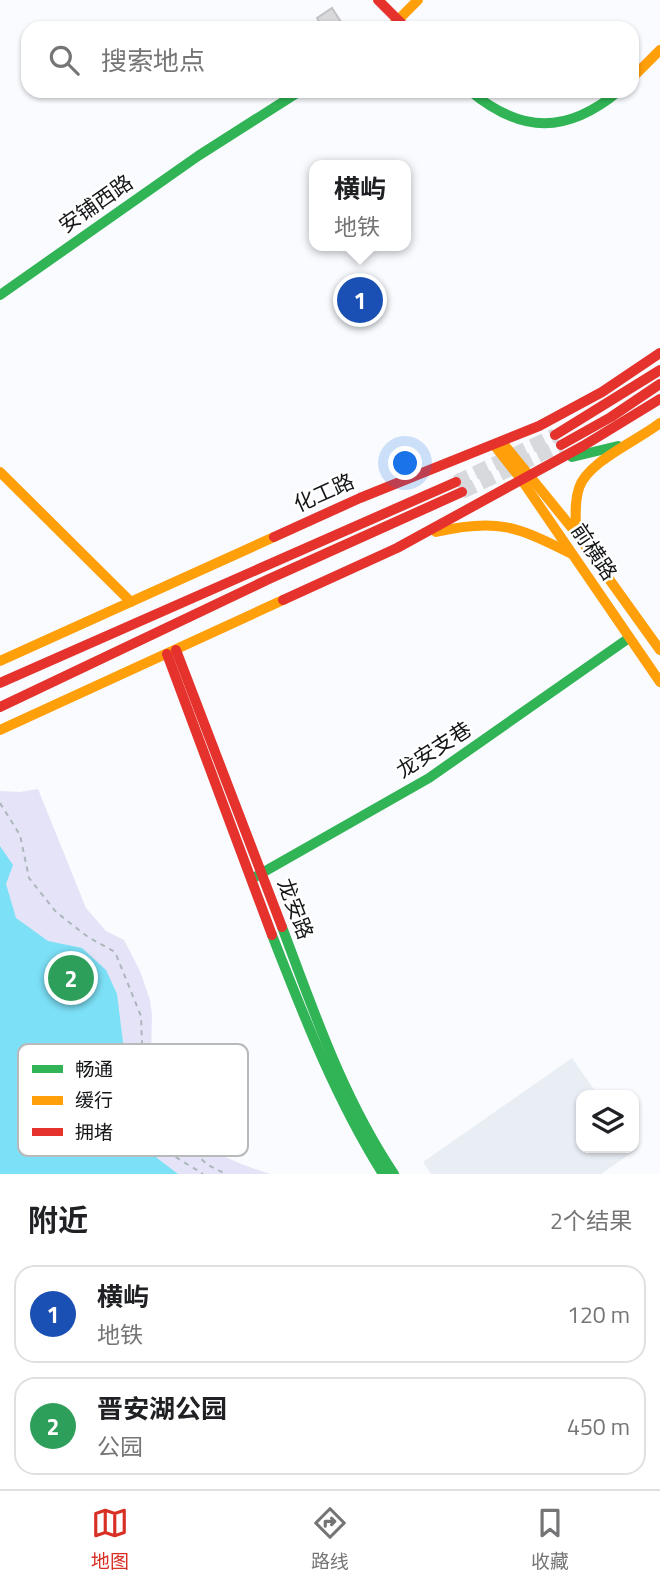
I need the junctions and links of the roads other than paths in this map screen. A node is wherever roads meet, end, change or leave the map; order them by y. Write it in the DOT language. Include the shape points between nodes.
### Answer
graph roads {
  1 [pos="378,0"];
  2 [pos="418,0"];
  3 [pos="395,21"];
  4 [pos="401,21"];
  5 [pos="660,50"];
  6 [pos="639,71"];
  7 [pos="289,98"];
  8 [pos="479,98"];
  9 [pos="610,98"];
  10 [pos="0,295"];
  11 [pos="660,353"];
  12 [pos="660,370"];
  13 [pos="660,384"];
  14 [pos="660,398"];
  15 [pos="660,423"];
  16 [pos="498,444"];
  17 [pos="626,444"];
  18 [pos="559,460"];
  19 [pos="0,472"];
  20 [pos="526,477"];
  21 [pos="576,533"];
  22 [pos="420,536"];
  23 [pos="573,554"];
  24 [pos="131,602"];
  25 [pos="629,638"];
  26 [pos="660,650"];
  27 [pos="171,652"];
  28 [pos="0,661"];
  29 [pos="660,682"];
  30 [pos="0,683"];
  31 [pos="0,707"];
  32 [pos="0,730"];
  33 [pos="256,876"];
  34 [pos="383,1174"];
  35 [pos="394,1174"];
  1 -- 3 [label="main road"];
  2 -- 4 [label="main road"];
  5 -- 6 [label="main road"];
  7 -- 10 [label="main road, 安铺西路"];
  8 -- 9 [label="main road" via="500,115 532,124 582,116"];
  11 -- 16 [label="main road, 化工路" via="581,405"];
  12 -- 13 [label="main road" via="558,440 611,417"];
  14 -- 18 [label="main road"];
  15 -- 17 [label="main road" via="646,436"];
  16 -- 20 [label="main road, 前横路"];
  16 -- 24 [label="main road, 化工路" via="360,498"];
  17 -- 18 [label="main road"];
  17 -- 21 [label="main road" via="581,478 573,510"];
  18 -- 20 [label="main road"];
  19 -- 24 [label="main road"];
  20 -- 21 [label="main road, 前横路"];
  20 -- 22 [label="main road"];
  20 -- 23 [label="main road, 前横路"];
  21 -- 26 [label="main road, 前横路"];
  22 -- 23 [label="main road" via="463,525 498,523 532,533"];
  22 -- 27 [label="main road"];
  23 -- 25 [label="main road, 前横路"];
  24 -- 28 [label="main road, 化工路"];
  25 -- 29 [label="main road, 前横路"];
  25 -- 33 [label="main road, 龙安支巷" via="429,778"];
  27 -- 32 [label="main road"];
  27 -- 33 [label="main road, 龙安路"];
  30 -- 31 [label="main road, 化工路" via="459,487"];
  33 -- 34 [label="main road, 龙安路" via="329,1078"];
  33 -- 35 [label="main road, 龙安路" via="338,1074"];
}
